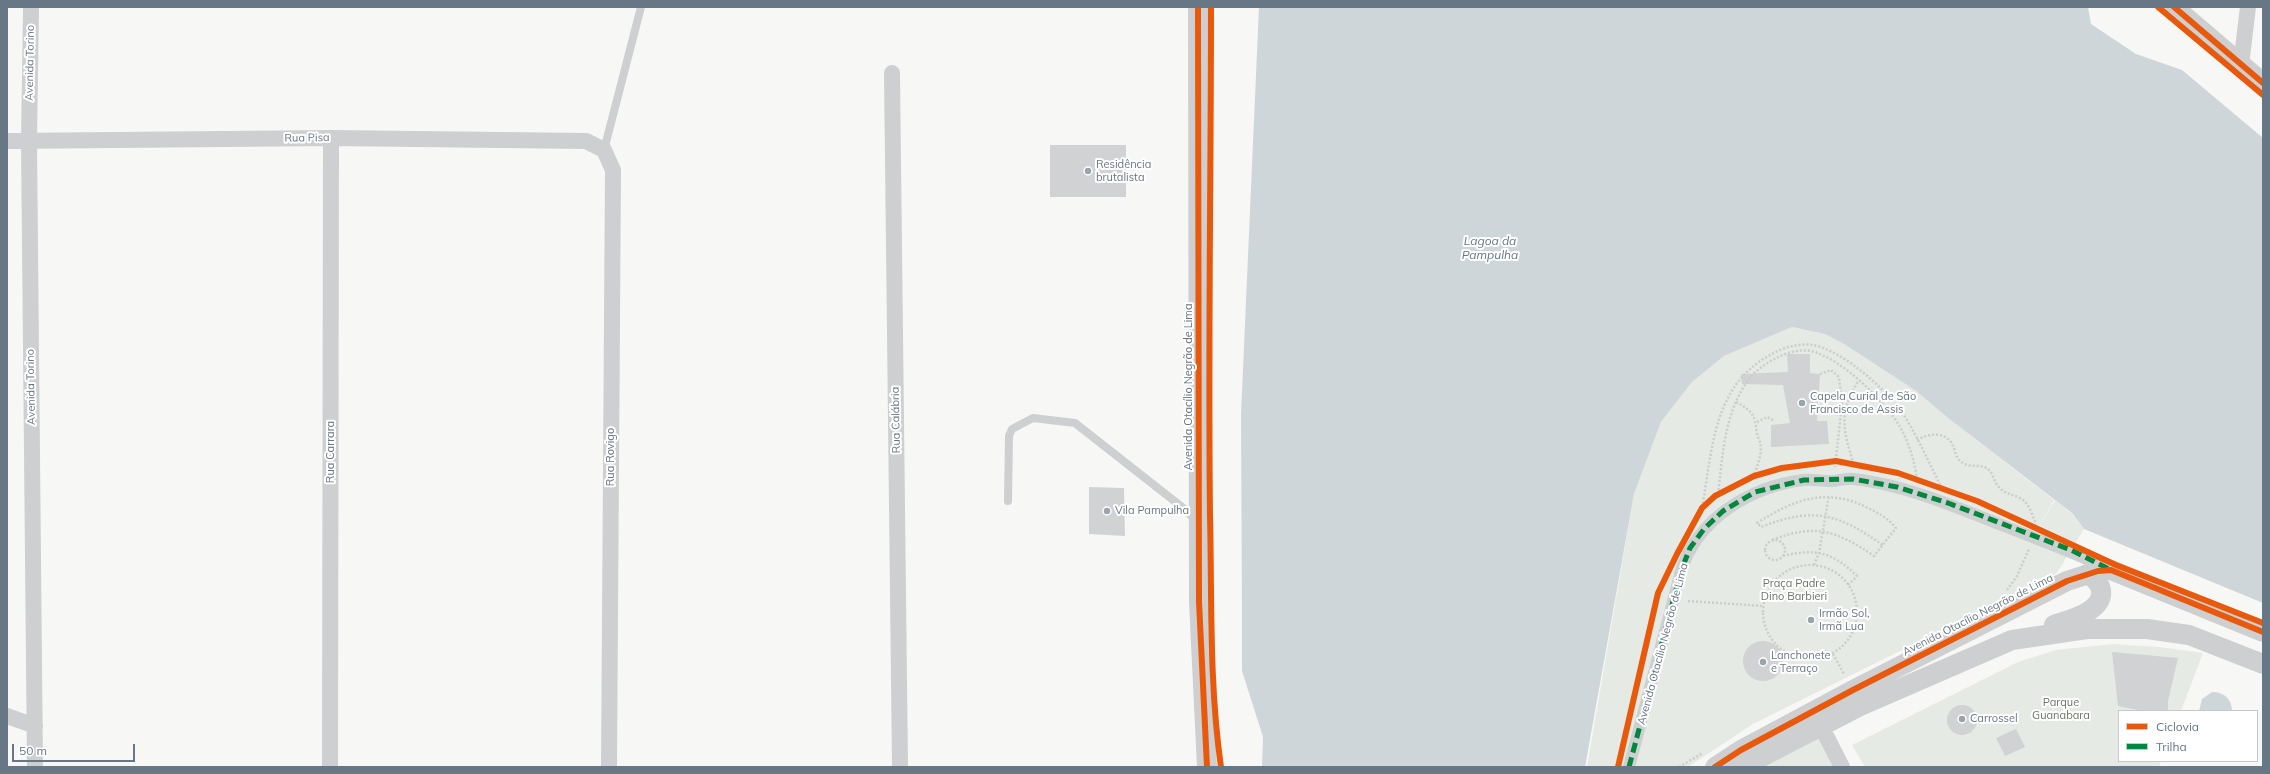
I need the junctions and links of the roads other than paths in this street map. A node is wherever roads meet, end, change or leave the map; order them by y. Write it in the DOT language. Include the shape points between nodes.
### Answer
graph roads {
  1 [pos="31,7"];
  2 [pos="641,7"];
  3 [pos="1198,7"];
  4 [pos="2174,7"];
  5 [pos="2248,7"];
  6 [pos="2241,65"];
  7 [pos="892,73"];
  8 [pos="2263,83"];
  9 [pos="331,138"];
  10 [pos="7,141"];
  11 [pos="29,142"];
  12 [pos="604,150"];
  13 [pos="1008,501"];
  14 [pos="1199,522"];
  15 [pos="2111,570"];
  16 [pos="2087,574"];
  17 [pos="2263,632"];
  18 [pos="2012,640"];
  19 [pos="2263,664"];
  20 [pos="7,716"];
  21 [pos="35,726"];
  22 [pos="1821,726"];
  23 [pos="605,765"];
  24 [pos="34,767"];
  25 [pos="330,767"];
  26 [pos="900,767"];
  27 [pos="1207,767"];
  28 [pos="1629,767"];
  29 [pos="1715,767"];
  30 [pos="1742,767"];
  31 [pos="1842,767"];
  1 -- 11 [label="street, Avenida Torino"];
  2 -- 12 [label="lane"];
  3 -- 14 [label="street, Avenida Otacílio Negrão de Lima"];
  4 -- 6 [label="street"];
  5 -- 6 [label="street"];
  6 -- 8 [label="street"];
  7 -- 26 [label="street, Rua Calábria"];
  9 -- 11 [label="street, Rua Pisa"];
  9 -- 12 [label="street, Rua Pisa" via="586,141"];
  9 -- 25 [label="street, Rua Carrara"];
  10 -- 11 [label="street, Rua Pisa"];
  11 -- 21 [label="street, Avenida Torino"];
  12 -- 23 [label="street, Rua Rovigo" via="613,170"];
  13 -- 14 [label="lane" via="1009,436 1012,429 1033,418 1075,423"];
  14 -- 27 [label="street, Avenida Otacílio Negrão de Lima" via="1199,602"];
  15 -- 16 [label="street, Avenida Otacílio Negrão de Lima"];
  15 -- 17 [label="street, Avenida Otacílio Negrão de Lima"];
  15 -- 28 [label="street, Avenida Otacílio Negrão de Lima" via="2036,533 1897,487 1853,479 1804,480 1755,492 1723,511 1704,529 1690,548 1673,600"];
  16 -- 18 [label="street" via="2097,579 2101,586 2101,594 2091,610"];
  16 -- 29 [label="street, Avenida Otacílio Negrão de Lima" via="2067,581 1853,690 1741,750"];
  18 -- 19 [label="street" via="2087,629 2147,629 2189,635"];
  18 -- 22 [label="street" via="1867,702"];
  20 -- 21 [label="street"];
  21 -- 24 [label="street, Avenida Torino"];
  22 -- 30 [label="street"];
  22 -- 31 [label="street"];
}
